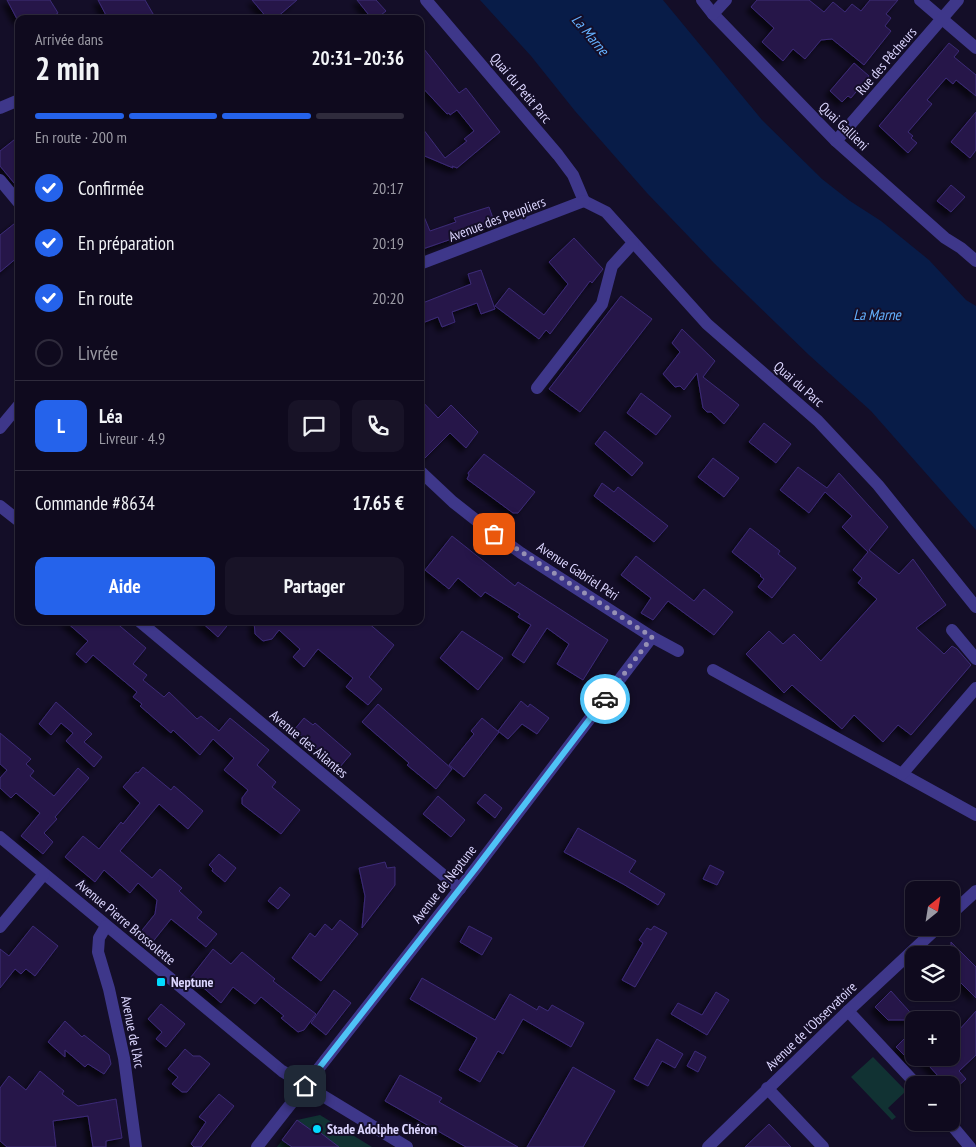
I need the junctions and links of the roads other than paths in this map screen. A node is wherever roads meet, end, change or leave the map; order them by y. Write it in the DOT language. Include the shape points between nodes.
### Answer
graph roads {
  1 [pos="426,0"];
  2 [pos="702,0"];
  3 [pos="726,0"];
  4 [pos="920,0"];
  5 [pos="958,0"];
  6 [pos="713,14"];
  7 [pos="942,19"];
  8 [pos="976,48"];
  9 [pos="15,102"];
  10 [pos="0,108"];
  11 [pos="836,141"];
  12 [pos="0,180"];
  13 [pos="15,198"];
  14 [pos="584,201"];
  15 [pos="633,243"];
  16 [pos="424,262"];
  17 [pos="976,262"];
  18 [pos="537,388"];
  19 [pos="15,410"];
  20 [pos="0,428"];
  21 [pos="424,475"];
  22 [pos="0,506"];
  23 [pos="15,518"];
  24 [pos="976,607"];
  25 [pos="144,625"];
  26 [pos="952,630"];
  27 [pos="652,637"];
  28 [pos="678,651"];
  29 [pos="976,659"];
  30 [pos="713,670"];
  31 [pos="976,688"];
  32 [pos="902,774"];
  33 [pos="976,815"];
  34 [pos="0,837"];
  35 [pos="44,874"];
  36 [pos="460,889"];
  37 [pos="976,890"];
  38 [pos="960,905"];
  39 [pos="106,926"];
  40 [pos="0,927"];
  41 [pos="928,936"];
  42 [pos="848,1011"];
  43 [pos="909,1076"];
  44 [pos="305,1086"];
  45 [pos="767,1088"];
  46 [pos="957,1131"];
  47 [pos="136,1147"];
  48 [pos="257,1147"];
  49 [pos="407,1147"];
  50 [pos="708,1147"];
  51 [pos="823,1147"];
  52 [pos="970,1147"];
  1 -- 14 [label="street, Quai du Petit Parc" via="558,155 573,175"];
  2 -- 6 [label="street, Quai Gallieni"];
  3 -- 6 [label="street"];
  4 -- 7 [label="street"];
  5 -- 7 [label="street, Rue des Pêcheurs"];
  6 -- 11 [label="street, Quai Gallieni"];
  7 -- 8 [label="street"];
  7 -- 11 [label="street, Rue des Pêcheurs"];
  9 -- 10 [label="street"];
  11 -- 17 [label="street, Quai Gallieni"];
  12 -- 13 [label="street"];
  14 -- 15 [label="street, Quai du Parc" via="606,212"];
  14 -- 16 [label="street, Avenue des Peupliers"];
  15 -- 18 [label="street" via="612,266 602,304"];
  15 -- 24 [label="street, Quai du Parc" via="708,324 818,421 878,485"];
  19 -- 20 [label="street"];
  21 -- 27 [label="street, Avenue Gabriel Péri" via="452,502 521,553"];
  22 -- 23 [label="street"];
  25 -- 36 [label="street, Avenue des Ailantes"];
  26 -- 29 [label="street"];
  27 -- 28 [label="street, Avenue Gabriel Péri"];
  27 -- 36 [label="street, Avenue de Neptune"];
  30 -- 32 [label="street"];
  31 -- 32 [label="street"];
  32 -- 33 [label="street"];
  34 -- 35 [label="street, Avenue Pierre Brossolette"];
  35 -- 39 [label="street, Avenue Pierre Brossolette"];
  35 -- 40 [label="street"];
  36 -- 44 [label="street, Avenue de Neptune"];
  37 -- 38 [label="street"];
  39 -- 44 [label="street, Avenue Pierre Brossolette"];
  39 -- 47 [label="street, Avenue de l'Arc" via="99,938 98,952 124,1058"];
  41 -- 42 [label="street, Avenue de l'Observatoire"];
  42 -- 43 [label="street"];
  42 -- 45 [label="street, Avenue de l'Observatoire"];
  44 -- 48 [label="street, Avenue de Neptune"];
  44 -- 49 [label="street, Avenue Pierre Brossolette"];
  45 -- 50 [label="street, Avenue de l'Observatoire"];
  45 -- 51 [label="street"];
  46 -- 52 [label="street"];
}
